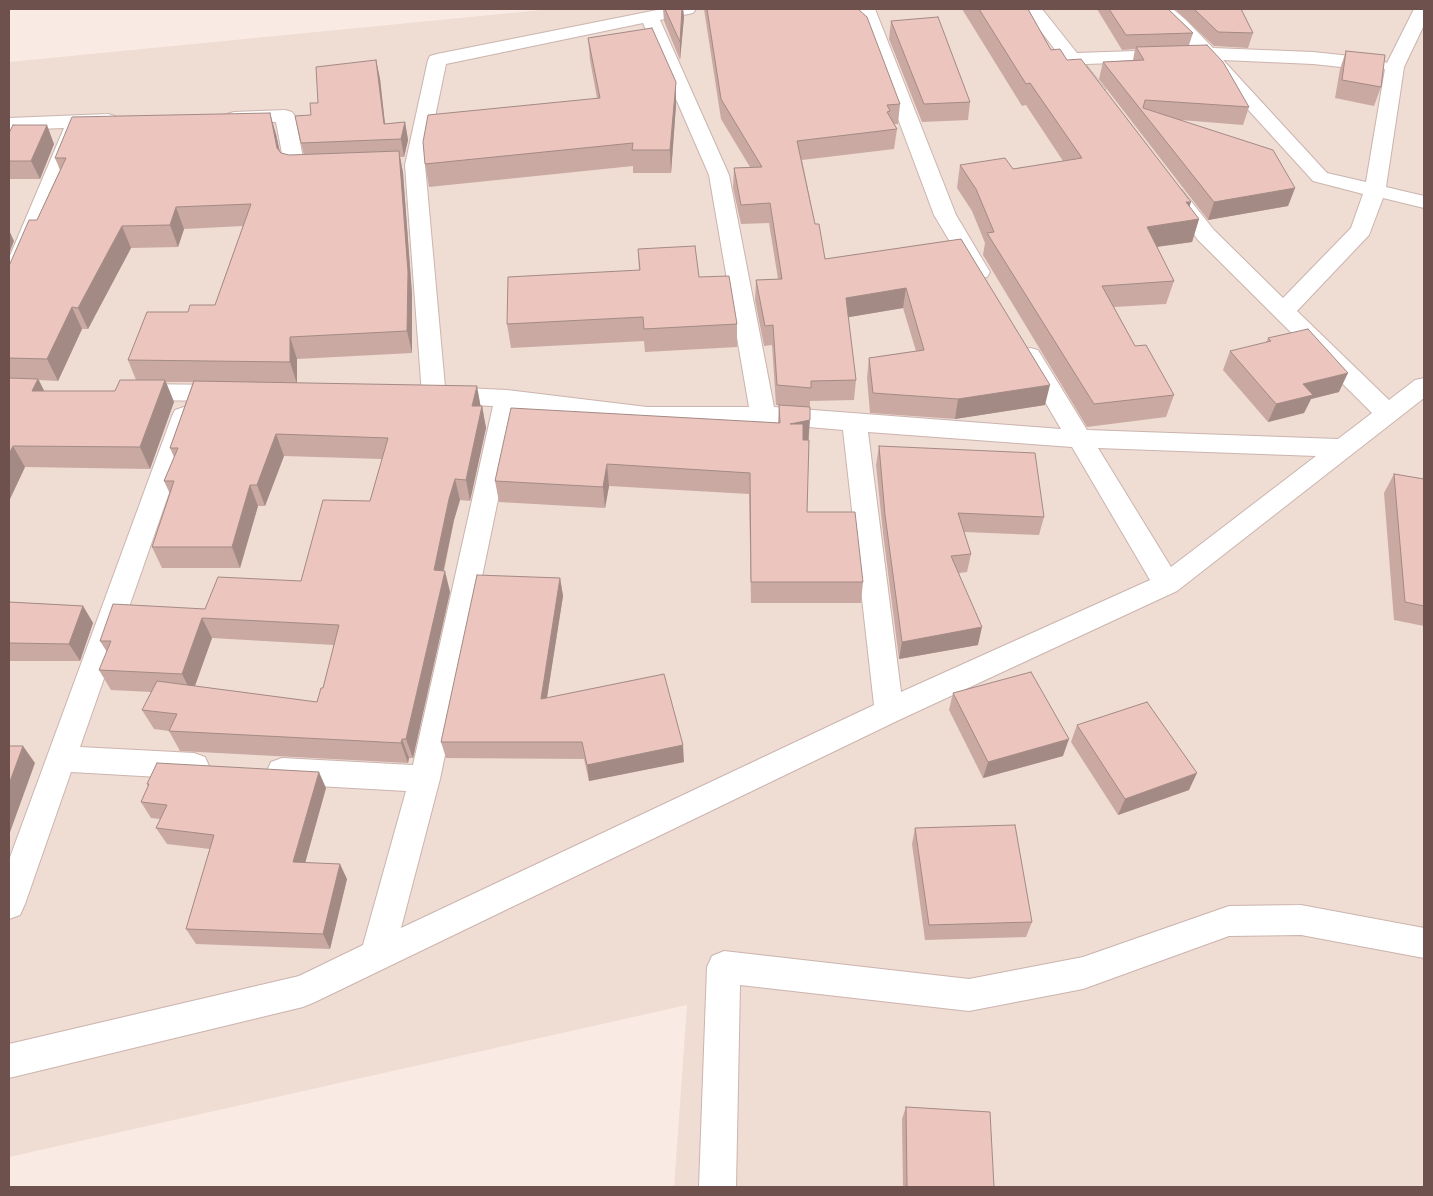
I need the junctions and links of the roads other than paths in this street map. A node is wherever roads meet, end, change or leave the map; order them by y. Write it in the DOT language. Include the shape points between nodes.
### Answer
graph roads {
  1 [pos="687,9"];
  2 [pos="866,9"];
  3 [pos="1033,9"];
  4 [pos="1162,9"];
  5 [pos="1419,10"];
  6 [pos="649,16"];
  7 [pos="1208,54"];
  8 [pos="1072,59"];
  9 [pos="1395,67"];
  10 [pos="1106,104"];
  11 [pos="216,118"];
  12 [pos="126,120"];
  13 [pos="76,121"];
  14 [pos="9,124"];
  15 [pos="341,168"];
  16 [pos="1165,181"];
  17 [pos="1374,190"];
  18 [pos="1424,202"];
  19 [pos="9,284"];
  20 [pos="990,290"];
  21 [pos="1284,311"];
  22 [pos="1020,340"];
  23 [pos="1424,386"];
  24 [pos="115,392"];
  25 [pos="192,393"];
  26 [pos="250,394"];
  27 [pos="507,398"];
  28 [pos="1388,414"];
  29 [pos="763,416"];
  30 [pos="854,421"];
  31 [pos="1080,439"];
  32 [pos="1344,448"];
  33 [pos="1167,584"];
  34 [pos="889,712"];
  35 [pos="60,759"];
  36 [pos="218,768"];
  37 [pos="257,770"];
  38 [pos="425,779"];
  39 [pos="9,904"];
  40 [pos="1424,943"];
  41 [pos="377,956"];
  42 [pos="9,1061"];
  43 [pos="717,1187"];
  1 -- 6 [label="street"];
  2 -- 20 [label="street" via="945,215"];
  3 -- 8 [label="street"];
  4 -- 7 [label="street"];
  5 -- 9 [label="street"];
  6 -- 27 [label="street" via="437,60 406,165 425,394"];
  6 -- 29 [label="street" via="718,175"];
  7 -- 8 [label="street"];
  7 -- 9 [label="street" via="1313,58"];
  7 -- 17 [label="street" via="1320,177"];
  8 -- 10 [label="street"];
  9 -- 17 [label="street"];
  11 -- 15 [label="street" via="286,116 295,169"];
  12 -- 13 [label="street"];
  13 -- 14 [label="street"];
  13 -- 19 [label="street"];
  16 -- 21 [label="street" via="1206,235"];
  17 -- 18 [label="street"];
  17 -- 21 [label="street" via="1361,230"];
  21 -- 28 [label="street"];
  22 -- 31 [label="street"];
  23 -- 28 [label="street"];
  24 -- 25 [label="street"];
  25 -- 26 [label="street"];
  25 -- 35 [label="street"];
  27 -- 29 [label="street" via="647,415"];
  27 -- 38 [label="street"];
  28 -- 32 [label="street"];
  29 -- 30 [label="street"];
  30 -- 31 [label="street"];
  30 -- 34 [label="street"];
  31 -- 32 [label="street"];
  31 -- 33 [label="street"];
  32 -- 33 [label="street"];
  33 -- 34 [label="street"];
  34 -- 41 [label="street"];
  35 -- 36 [label="street"];
  35 -- 39 [label="street"];
  37 -- 38 [label="street"];
  38 -- 41 [label="street"];
  40 -- 43 [label="street" via="1301,920 1229,921 1083,973 969,995 724,967"];
  41 -- 42 [label="street" via="304,991"];
}
